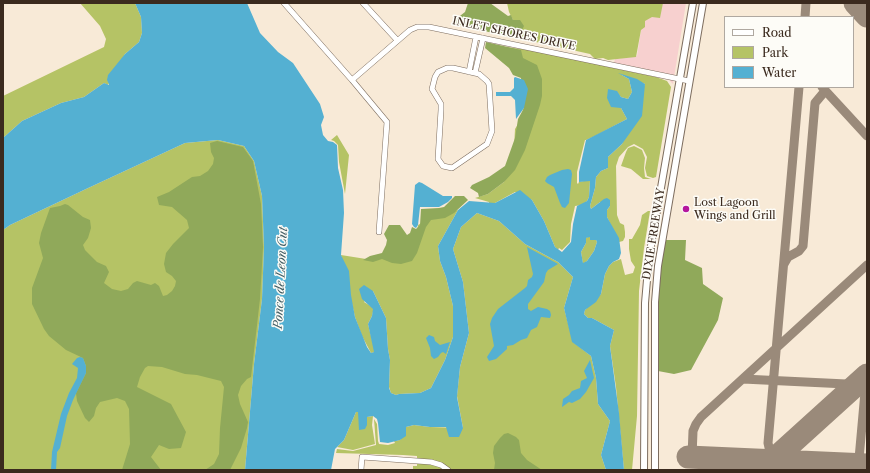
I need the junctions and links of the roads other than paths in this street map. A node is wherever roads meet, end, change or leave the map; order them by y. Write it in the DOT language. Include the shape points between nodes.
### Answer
graph roads {
  1 [pos="284,3"];
  2 [pos="363,3"];
  3 [pos="693,3"];
  4 [pos="703,3"];
  5 [pos="476,37"];
  6 [pos="483,38"];
  7 [pos="397,40"];
  8 [pos="469,72"];
  9 [pos="475,73"];
  10 [pos="680,79"];
  11 [pos="352,80"];
  12 [pos="689,81"];
  13 [pos="378,232"];
  14 [pos="361,470"];
  15 [pos="448,470"];
  16 [pos="644,470"];
  17 [pos="655,470"];
  1 -- 11 [label="street"];
  2 -- 7 [label="street"];
  3 -- 10 [label="main road, DIXIE FREEWAY"];
  4 -- 12 [label="main road, DIXIE FREEWAY"];
  5 -- 6 [label="street, INLET SHORES DRIVE"];
  5 -- 7 [label="street, INLET SHORES DRIVE" via="429,27 417,27"];
  5 -- 8 [label="street"];
  6 -- 9 [label="street"];
  6 -- 10 [label="street, INLET SHORES DRIVE"];
  7 -- 11 [label="street, INLET SHORES DRIVE"];
  8 -- 9 [label="street"];
  8 -- 9 [label="street" via="453,68 442,69 433,82 432,89 441,104 438,159 447,168 452,168 484,147 490,140 492,132 489,84 485,78"];
  10 -- 12 [label="street, INLET SHORES DRIVE"];
  10 -- 16 [label="main road, DIXIE FREEWAY" via="646,288"];
  11 -- 13 [label="street" via="387,122"];
  12 -- 17 [label="main road, DIXIE FREEWAY" via="657,273"];
  14 -- 15 [label="street" via="362,457 431,462"];
}
